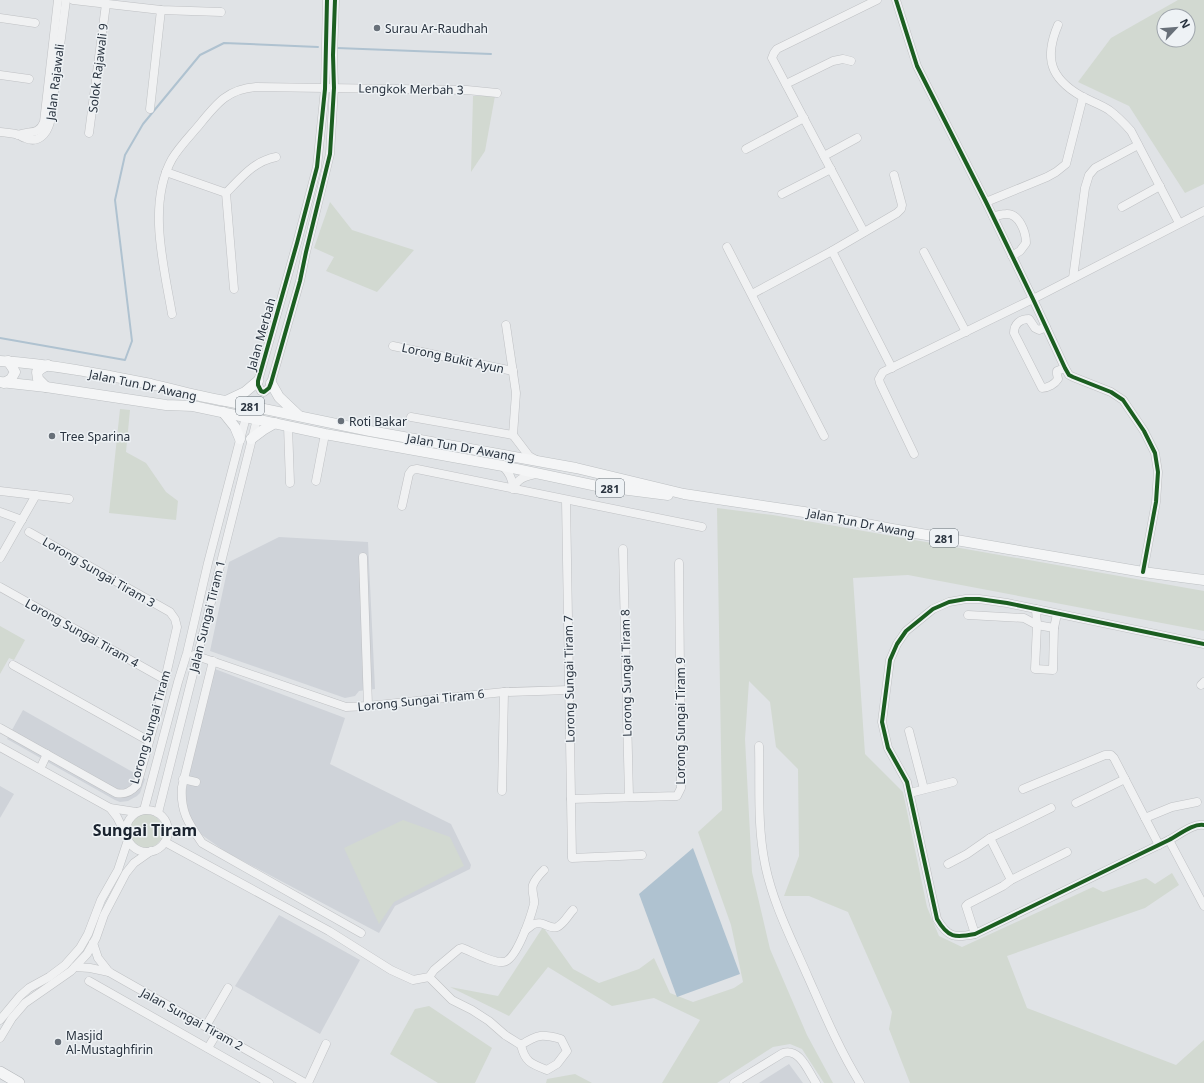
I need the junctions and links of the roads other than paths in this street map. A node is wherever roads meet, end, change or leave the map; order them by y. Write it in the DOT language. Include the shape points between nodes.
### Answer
graph roads {
  1 [pos="58,0"];
  2 [pos="66,0"];
  3 [pos="72,0"];
  4 [pos="327,0"];
  5 [pos="335,0"];
  6 [pos="878,0"];
  7 [pos="896,0"];
  8 [pos="106,4"];
  9 [pos="161,10"];
  10 [pos="221,12"];
  11 [pos="0,18"];
  12 [pos="35,23"];
  13 [pos="1058,25"];
  14 [pos="850,61"];
  15 [pos="0,75"];
  16 [pos="29,79"];
  17 [pos="786,84"];
  18 [pos="334,88"];
  19 [pos="325,89"];
  20 [pos="497,93"];
  21 [pos="1082,97"];
  22 [pos="150,109"];
  23 [pos="804,118"];
  24 [pos="0,132"];
  25 [pos="90,133"];
  26 [pos="18,135"];
  27 [pos="857,138"];
  28 [pos="1138,146"];
  29 [pos="746,149"];
  30 [pos="824,156"];
  31 [pos="276,157"];
  32 [pos="831,169"];
  33 [pos="166,172"];
  34 [pos="894,175"];
  35 [pos="1160,186"];
  36 [pos="226,193"];
  37 [pos="782,194"];
  38 [pos="986,202"];
  39 [pos="1122,207"];
  40 [pos="1204,211"];
  41 [pos="993,216"];
  42 [pos="1179,223"];
  43 [pos="864,232"];
  44 [pos="727,247"];
  45 [pos="832,251"];
  46 [pos="924,252"];
  47 [pos="1012,256"];
  48 [pos="1073,278"];
  49 [pos="234,289"];
  50 [pos="752,294"];
  51 [pos="1033,299"];
  52 [pos="172,314"];
  53 [pos="506,325"];
  54 [pos="1046,326"];
  55 [pos="966,332"];
  56 [pos="393,346"];
  57 [pos="4,361"];
  58 [pos="48,365"];
  59 [pos="892,368"];
  60 [pos="1065,368"];
  61 [pos="513,371"];
  62 [pos="258,381"];
  63 [pos="2,382"];
  64 [pos="271,383"];
  65 [pos="46,387"];
  66 [pos="226,401"];
  67 [pos="223,412"];
  68 [pos="298,415"];
  69 [pos="246,417"];
  70 [pos="411,417"];
  71 [pos="257,419"];
  72 [pos="275,423"];
  73 [pos="288,426"];
  74 [pos="325,434"];
  75 [pos="824,436"];
  76 [pos="515,437"];
  77 [pos="240,439"];
  78 [pos="251,439"];
  79 [pos="914,454"];
  80 [pos="505,455"];
  81 [pos="537,460"];
  82 [pos="503,466"];
  83 [pos="536,474"];
  84 [pos="316,481"];
  85 [pos="290,483"];
  86 [pos="513,489"];
  87 [pos="0,492"];
  88 [pos="684,494"];
  89 [pos="36,496"];
  90 [pos="69,499"];
  91 [pos="566,500"];
  92 [pos="402,506"];
  93 [pos="0,512"];
  94 [pos="22,520"];
  95 [pos="702,527"];
  96 [pos="29,532"];
  97 [pos="624,549"];
  98 [pos="363,557"];
  99 [pos="0,558"];
  100 [pos="679,563"];
  101 [pos="1143,572"];
  102 [pos="1204,580"];
  103 [pos="0,586"];
  104 [pos="1036,608"];
  105 [pos="170,612"];
  106 [pos="1057,614"];
  107 [pos="968,615"];
  108 [pos="1037,625"];
  109 [pos="1054,628"];
  110 [pos="1204,644"];
  111 [pos="187,653"];
  112 [pos="197,655"];
  113 [pos="213,661"];
  114 [pos="13,665"];
  115 [pos="164,679"];
  116 [pos="569,690"];
  117 [pos="504,692"];
  118 [pos="368,706"];
  119 [pos="0,728"];
  120 [pos="909,731"];
  121 [pos="149,740"];
  122 [pos="759,746"];
  123 [pos="0,747"];
  124 [pos="47,754"];
  125 [pos="40,769"];
  126 [pos="183,779"];
  127 [pos="1125,779"];
  128 [pos="196,782"];
  129 [pos="953,782"];
  130 [pos="924,789"];
  131 [pos="1023,789"];
  132 [pos="502,791"];
  133 [pos="910,793"];
  134 [pos="628,797"];
  135 [pos="571,799"];
  136 [pos="1197,802"];
  137 [pos="1076,803"];
  138 [pos="110,808"];
  139 [pos="1051,808"];
  140 [pos="140,811"];
  141 [pos="158,813"];
  142 [pos="1145,818"];
  143 [pos="1204,825"];
  144 [pos="127,837"];
  145 [pos="990,838"];
  146 [pos="1169,840"];
  147 [pos="165,842"];
  148 [pos="1159,845"];
  149 [pos="151,851"];
  150 [pos="1067,852"];
  151 [pos="642,855"];
  152 [pos="948,864"];
  153 [pos="544,870"];
  154 [pos="1011,880"];
  155 [pos="1204,906"];
  156 [pos="573,910"];
  157 [pos="524,932"];
  158 [pos="361,934"];
  159 [pos="975,934"];
  160 [pos="93,943"];
  161 [pos="75,967"];
  162 [pos="109,972"];
  163 [pos="429,977"];
  164 [pos="89,981"];
  165 [pos="228,988"];
  166 [pos="0,1020"];
  167 [pos="206,1026"];
  168 [pos="217,1033"];
  169 [pos="0,1038"];
  170 [pos="326,1044"];
  171 [pos="521,1045"];
  172 [pos="208,1048"];
  173 [pos="0,1072"];
  174 [pos="19,1083"];
  175 [pos="269,1083"];
  176 [pos="306,1083"];
  177 [pos="734,1083"];
  178 [pos="816,1083"];
  179 [pos="860,1083"];
  1 -- 26 [label="street, Jalan Rajawali" via="44,122 37,132 24,132"];
  2 -- 26 [label="street, Jalan Rajawali" via="48,130 35,140"];
  3 -- 8 [label="street"];
  4 -- 19 [label="street, Jalan Merbah"];
  5 -- 18 [label="street, Jalan Merbah"];
  6 -- 17 [label="street" via="777,49 772,58"];
  7 -- 38 [label="street" via="916,66"];
  8 -- 9 [label="street"];
  8 -- 25 [label="street, Solok Rajawali 9"];
  9 -- 10 [label="street"];
  9 -- 22 [label="street"];
  11 -- 12 [label="street"];
  13 -- 21 [label="street" via="1050,44 1050,58 1055,73 1064,84"];
  14 -- 17 [label="street" via="833,61"];
  15 -- 16 [label="street"];
  17 -- 23 [label="street"];
  18 -- 19 [label="street, Lengkok Merbah 3"];
  18 -- 20 [label="street, Lengkok Merbah 3" via="467,90"];
  18 -- 64 [label="street, Jalan Merbah" via="330,154 300,282"];
  19 -- 33 [label="street, Lengkok Merbah 3" via="256,87 245,88 226,96 172,158"];
  19 -- 62 [label="street, Jalan Merbah" via="317,167"];
  21 -- 28 [label="street" via="1099,104 1120,119 1131,131"];
  21 -- 38 [label="street" via="1066,164 1047,177"];
  23 -- 29 [label="street"];
  23 -- 30 [label="street"];
  24 -- 26 [label="street, Jalan Rajawali"];
  27 -- 30 [label="street"];
  28 -- 35 [label="street"];
  28 -- 48 [label="street" via="1095,168 1089,175"];
  30 -- 32 [label="street"];
  31 -- 36 [label="street" via="266,159 248,170"];
  32 -- 37 [label="street"];
  32 -- 43 [label="street"];
  33 -- 36 [label="street"];
  33 -- 52 [label="street, Lengkok Merbah 3" via="159,220"];
  34 -- 43 [label="street" via="901,210"];
  35 -- 39 [label="street"];
  35 -- 42 [label="street"];
  36 -- 49 [label="street"];
  38 -- 41 [label="street"];
  40 -- 42 [label="street"];
  41 -- 47 [label="street"];
  41 -- 47 [label="street" via="1012,215 1024,231 1026,243"];
  42 -- 48 [label="street"];
  43 -- 45 [label="street"];
  44 -- 50 [label="street"];
  45 -- 50 [label="street"];
  45 -- 59 [label="street"];
  46 -- 55 [label="street"];
  47 -- 51 [label="street"];
  48 -- 51 [label="street"];
  50 -- 75 [label="street"];
  51 -- 54 [label="street"];
  51 -- 55 [label="street"];
  53 -- 61 [label="street"];
  54 -- 60 [label="street"];
  54 -- 60 [label="street" via="1039,330 1029,319 1024,319 1016,325 1014,332 1042,388 1055,383 1058,371"];
  55 -- 59 [label="street"];
  56 -- 61 [label="street, Lorong Bukit Ayun"];
  57 -- 58 [label="main road, Jalan Tun Dr Awang / 281"];
  57 -- 63 [label="main road" via="14,372 12,379"];
  58 -- 65 [label="main road" via="37,372 38,379"];
  58 -- 66 [label="main road, Jalan Tun Dr Awang / 281"];
  59 -- 79 [label="street" via="883,372 879,379 880,383"];
  60 -- 101 [label="street" via="1069,375 1111,392 1123,400 1155,453 1158,472 1156,502"];
  61 -- 76 [label="street" via="516,393"];
  62 -- 64 [label="street, Jalan Merbah" via="258,388 264,392"];
  62 -- 66 [label="main road" via="245,392"];
  63 -- 65 [label="main road, Jalan Tun Dr Awang / 281"];
  64 -- 68 [label="main road" via="279,396"];
  65 -- 67 [label="main road, Jalan Tun Dr Awang / 281"];
  66 -- 68 [label="main road, Jalan Tun Dr Awang / 281"];
  67 -- 69 [label="main road, Jalan Tun Dr Awang / 281"];
  67 -- 77 [label="main road" via="235,427"];
  68 -- 80 [label="main road, Jalan Tun Dr Awang / 281" via="370,431"];
  69 -- 71 [label="main road, Jalan Tun Dr Awang / 281"];
  69 -- 77 [label="street, Jalan Sungai Tiram 1"];
  70 -- 76 [label="street, Jalan Tun Dr Awang"];
  71 -- 72 [label="main road, Jalan Tun Dr Awang / 281"];
  71 -- 78 [label="street, Jalan Sungai Tiram 1"];
  72 -- 73 [label="main road, Jalan Tun Dr Awang / 281"];
  72 -- 78 [label="main road"];
  73 -- 74 [label="main road, Jalan Tun Dr Awang / 281"];
  73 -- 85 [label="street"];
  74 -- 82 [label="main road, Jalan Tun Dr Awang / 281"];
  74 -- 84 [label="street"];
  76 -- 80 [label="street" via="518,445"];
  76 -- 81 [label="street" via="529,456"];
  77 -- 111 [label="street, Jalan Sungai Tiram 1"];
  78 -- 112 [label="street, Jalan Sungai Tiram 1"];
  80 -- 81 [label="main road, Jalan Tun Dr Awang / 281"];
  81 -- 88 [label="main road, Jalan Tun Dr Awang / 281"];
  82 -- 83 [label="main road, Jalan Tun Dr Awang / 281"];
  82 -- 86 [label="street" via="513,482"];
  83 -- 86 [label="street" via="516,482"];
  83 -- 88 [label="main road, Jalan Tun Dr Awang / 281" via="661,495"];
  86 -- 91 [label="street"];
  86 -- 92 [label="street" via="417,469 409,474"];
  87 -- 89 [label="street"];
  88 -- 101 [label="main road, Jalan Tun Dr Awang / 281" via="804,512"];
  89 -- 90 [label="street"];
  89 -- 94 [label="street"];
  91 -- 95 [label="street"];
  91 -- 116 [label="street, Lorong Sungai Tiram 7"];
  93 -- 94 [label="street"];
  94 -- 99 [label="street"];
  96 -- 105 [label="street, Lorong Sungai Tiram 3"];
  97 -- 134 [label="street, Lorong Sungai Tiram 8"];
  98 -- 118 [label="street"];
  100 -- 134 [label="street, Lorong Sungai Tiram 9" via="682,788 677,796"];
  101 -- 102 [label="main road, Jalan Tun Dr Awang / 281"];
  103 -- 115 [label="street, Lorong Sungai Tiram 4"];
  104 -- 106 [label="street"];
  104 -- 108 [label="street"];
  104 -- 133 [label="street" via="979,599 949,602 921,618 906,631 897,644 890,660 882,722 888,748 905,777"];
  105 -- 115 [label="street, Lorong Sungai Tiram" via="177,627"];
  106 -- 109 [label="street"];
  106 -- 110 [label="street"];
  107 -- 108 [label="street" via="1024,618"];
  108 -- 109 [label="street"];
  108 -- 109 [label="street" via="1035,669 1053,670"];
  111 -- 112 [label="street, Lorong Sungai Tiram 6"];
  111 -- 140 [label="street, Jalan Sungai Tiram 1"];
  112 -- 113 [label="street, Lorong Sungai Tiram 6"];
  112 -- 141 [label="street, Jalan Sungai Tiram 1"];
  113 -- 118 [label="street, Lorong Sungai Tiram 6" via="346,707"];
  113 -- 126 [label="street"];
  114 -- 121 [label="street"];
  115 -- 121 [label="street, Lorong Sungai Tiram"];
  116 -- 117 [label="street, Lorong Sungai Tiram 6"];
  116 -- 135 [label="street, Lorong Sungai Tiram 7"];
  117 -- 118 [label="street, Lorong Sungai Tiram 6"];
  117 -- 132 [label="street"];
  119 -- 124 [label="street, Lorong Sungai Tiram"];
  120 -- 130 [label="street"];
  121 -- 124 [label="street, Lorong Sungai Tiram" via="137,785 132,791 121,794"];
  122 -- 179 [label="street" via="760,822 765,864 773,898 829,1024"];
  123 -- 125 [label="street"];
  124 -- 125 [label="street"];
  125 -- 138 [label="street"];
  126 -- 128 [label="street"];
  126 -- 158 [label="street" via="183,810 188,823 202,843"];
  127 -- 131 [label="street" via="1114,758 1108,754"];
  127 -- 137 [label="street"];
  127 -- 142 [label="street"];
  129 -- 130 [label="street"];
  130 -- 133 [label="street"];
  133 -- 159 [label="street" via="937,919 950,935 960,937"];
  134 -- 135 [label="street, Lorong Sungai Tiram 9"];
  135 -- 151 [label="street, Lorong Sungai Tiram 7" via="572,858"];
  136 -- 142 [label="street" via="1172,807"];
  138 -- 140 [label="street"];
  138 -- 144 [label="street"];
  139 -- 145 [label="street"];
  140 -- 141 [label="street"];
  140 -- 144 [label="street" via="128,821"];
  141 -- 147 [label="street" via="168,829"];
  142 -- 148 [label="street"];
  143 -- 146 [label="street" via="1194,826"];
  144 -- 149 [label="street" via="131,845 137,849"];
  144 -- 166 [label="street" via="118,870 101,900 80,948 65,965 29,988"];
  145 -- 152 [label="street"];
  145 -- 154 [label="street"];
  146 -- 148 [label="street"];
  146 -- 155 [label="street"];
  147 -- 149 [label="street"];
  147 -- 163 [label="street" via="329,931 391,970 413,980"];
  148 -- 159 [label="street"];
  149 -- 160 [label="street" via="134,863 126,873"];
  150 -- 154 [label="street"];
  153 -- 157 [label="street" via="532,888 534,903"];
  154 -- 159 [label="street" via="966,906"];
  156 -- 157 [label="street" via="557,927 538,923"];
  157 -- 163 [label="street" via="514,954 506,962 498,962 462,948"];
  160 -- 161 [label="street"];
  160 -- 162 [label="street, Jalan Sungai Tiram 2" via="98,958"];
  161 -- 162 [label="street"];
  161 -- 169 [label="street" via="25,1003"];
  162 -- 167 [label="street, Jalan Sungai Tiram 2"];
  163 -- 171 [label="street" via="452,1000 484,1017"];
  164 -- 172 [label="street"];
  165 -- 167 [label="street"];
  167 -- 168 [label="street, Jalan Sungai Tiram 2"];
  168 -- 172 [label="street"];
  168 -- 176 [label="street, Jalan Sungai Tiram 2"];
  170 -- 176 [label="street"];
  171 -- 171 [label="street" via="545,1035 561,1039 567,1051 557,1064 547,1070 534,1066 524,1057"];
  172 -- 175 [label="street"];
  173 -- 174 [label="highway"];
  177 -- 178 [label="street" via="788,1051 801,1059"];
}
